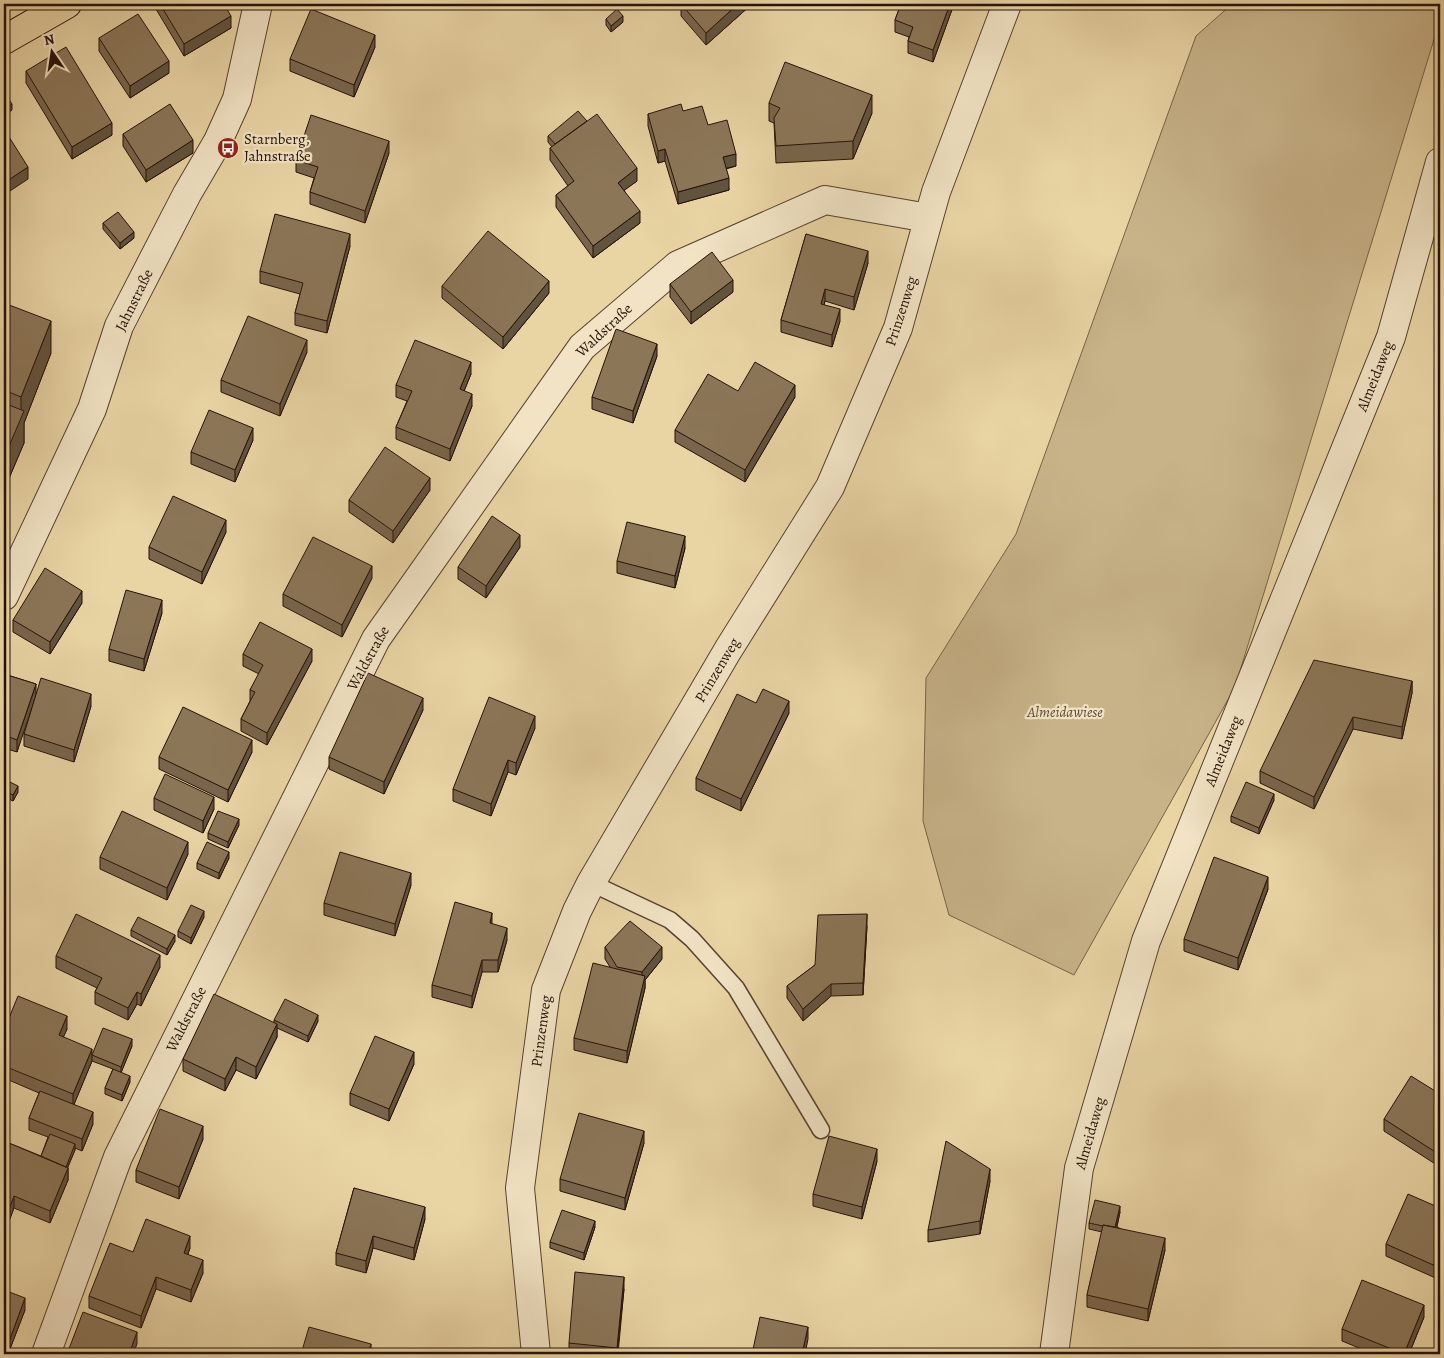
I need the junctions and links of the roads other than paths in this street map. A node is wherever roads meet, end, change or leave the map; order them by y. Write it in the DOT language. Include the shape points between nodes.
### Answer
graph roads {
  1 [pos="67,4"];
  2 [pos="258,4"];
  3 [pos="1007,4"];
  4 [pos="4,40"];
  5 [pos="1440,162"];
  6 [pos="928,218"];
  7 [pos="4,596"];
  8 [pos="591,883"];
  9 [pos="821,1130"];
  10 [pos="46,1354"];
  11 [pos="536,1354"];
  12 [pos="1054,1354"];
  1 -- 4 [label="main road"];
  2 -- 7 [label="street, Jahnstraße" via="237,99 218,141 119,326 92,409"];
  3 -- 6 [label="street, Prinzenweg"];
  5 -- 12 [label="street, Almeidaweg" via="1391,337 1146,941 1079,1168"];
  6 -- 8 [label="street, Prinzenweg" via="898,328 830,486 728,650"];
  6 -- 10 [label="street, Waldstraße" via="825,200 678,265 582,347 376,639 118,1157"];
  8 -- 9 [label="lane" via="670,920 692,939 736,988"];
  8 -- 11 [label="street, Prinzenweg" via="576,911 546,990 520,1188"];
}
